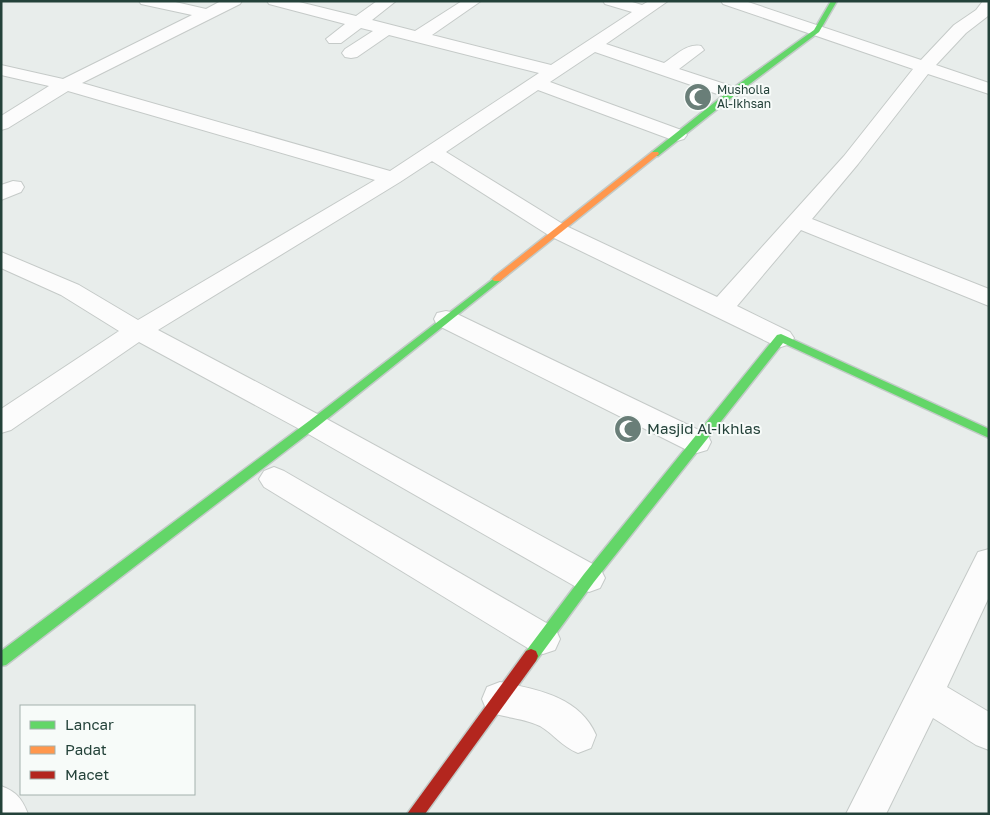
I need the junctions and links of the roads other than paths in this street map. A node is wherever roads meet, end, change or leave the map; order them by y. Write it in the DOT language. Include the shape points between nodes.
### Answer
graph roads {
  1 [pos="147,1"];
  2 [pos="234,1"];
  3 [pos="275,1"];
  4 [pos="388,1"];
  5 [pos="474,1"];
  6 [pos="611,1"];
  7 [pos="729,1"];
  8 [pos="834,1"];
  9 [pos="989,4"];
  10 [pos="652,6"];
  11 [pos="209,14"];
  12 [pos="359,22"];
  13 [pos="388,29"];
  14 [pos="817,31"];
  15 [pos="418,37"];
  16 [pos="335,39"];
  17 [pos="592,44"];
  18 [pos="696,50"];
  19 [pos="351,54"];
  20 [pos="923,68"];
  21 [pos="1,70"];
  22 [pos="666,70"];
  23 [pos="553,71"];
  24 [pos="535,83"];
  25 [pos="64,85"];
  26 [pos="989,89"];
  27 [pos="731,92"];
  28 [pos="2,124"];
  29 [pos="677,135"];
  30 [pos="432,152"];
  31 [pos="393,178"];
  32 [pos="798,221"];
  33 [pos="558,231"];
  34 [pos="1,259"];
  35 [pos="989,298"];
  36 [pos="721,308"];
  37 [pos="446,319"];
  38 [pos="139,330"];
  39 [pos="781,338"];
  40 [pos="1,423"];
  41 [pos="313,424"];
  42 [pos="989,434"];
  43 [pos="697,442"];
  44 [pos="274,479"];
  45 [pos="989,562"];
  46 [pos="589,578"];
  47 [pos="543,639"];
  48 [pos="1,660"];
  49 [pos="926,694"];
  50 [pos="500,699"];
  51 [pos="989,732"];
  52 [pos="578,735"];
  53 [pos="1,806"];
  54 [pos="9,814"];
  55 [pos="415,814"];
  56 [pos="865,814"];
  1 -- 11 [label="street"];
  2 -- 11 [label="street"];
  3 -- 12 [label="street"];
  4 -- 12 [label="street"];
  5 -- 15 [label="street"];
  6 -- 10 [label="street"];
  7 -- 14 [label="street"];
  8 -- 14 [label="street"];
  9 -- 20 [label="street"];
  10 -- 17 [label="street"];
  11 -- 25 [label="street"];
  12 -- 13 [label="street"];
  12 -- 16 [label="street"];
  13 -- 15 [label="street"];
  13 -- 19 [label="street"];
  14 -- 20 [label="street"];
  14 -- 27 [label="street"];
  15 -- 23 [label="street"];
  17 -- 22 [label="street"];
  17 -- 23 [label="street"];
  18 -- 22 [label="street"];
  20 -- 26 [label="street"];
  20 -- 32 [label="street"];
  21 -- 25 [label="street"];
  22 -- 27 [label="street"];
  23 -- 24 [label="street"];
  24 -- 29 [label="street"];
  24 -- 30 [label="street"];
  25 -- 28 [label="street"];
  25 -- 31 [label="street"];
  27 -- 29 [label="street"];
  29 -- 33 [label="street"];
  30 -- 31 [label="street"];
  30 -- 33 [label="street"];
  31 -- 38 [label="street"];
  32 -- 35 [label="street"];
  32 -- 36 [label="street"];
  33 -- 36 [label="street"];
  33 -- 37 [label="street"];
  34 -- 38 [label="street" via="70,290"];
  36 -- 39 [label="street"];
  37 -- 41 [label="street"];
  37 -- 43 [label="street"];
  38 -- 40 [label="street"];
  38 -- 41 [label="street"];
  39 -- 42 [label="street"];
  39 -- 43 [label="street"];
  41 -- 46 [label="street"];
  41 -- 48 [label="street"];
  43 -- 46 [label="street"];
  44 -- 47 [label="street"];
  45 -- 49 [label="street"];
  46 -- 47 [label="street"];
  47 -- 50 [label="street"];
  49 -- 51 [label="street"];
  49 -- 56 [label="street"];
  50 -- 52 [label="street" via="547,710 567,722"];
  50 -- 55 [label="street"];
  53 -- 54 [label="street"];
}
